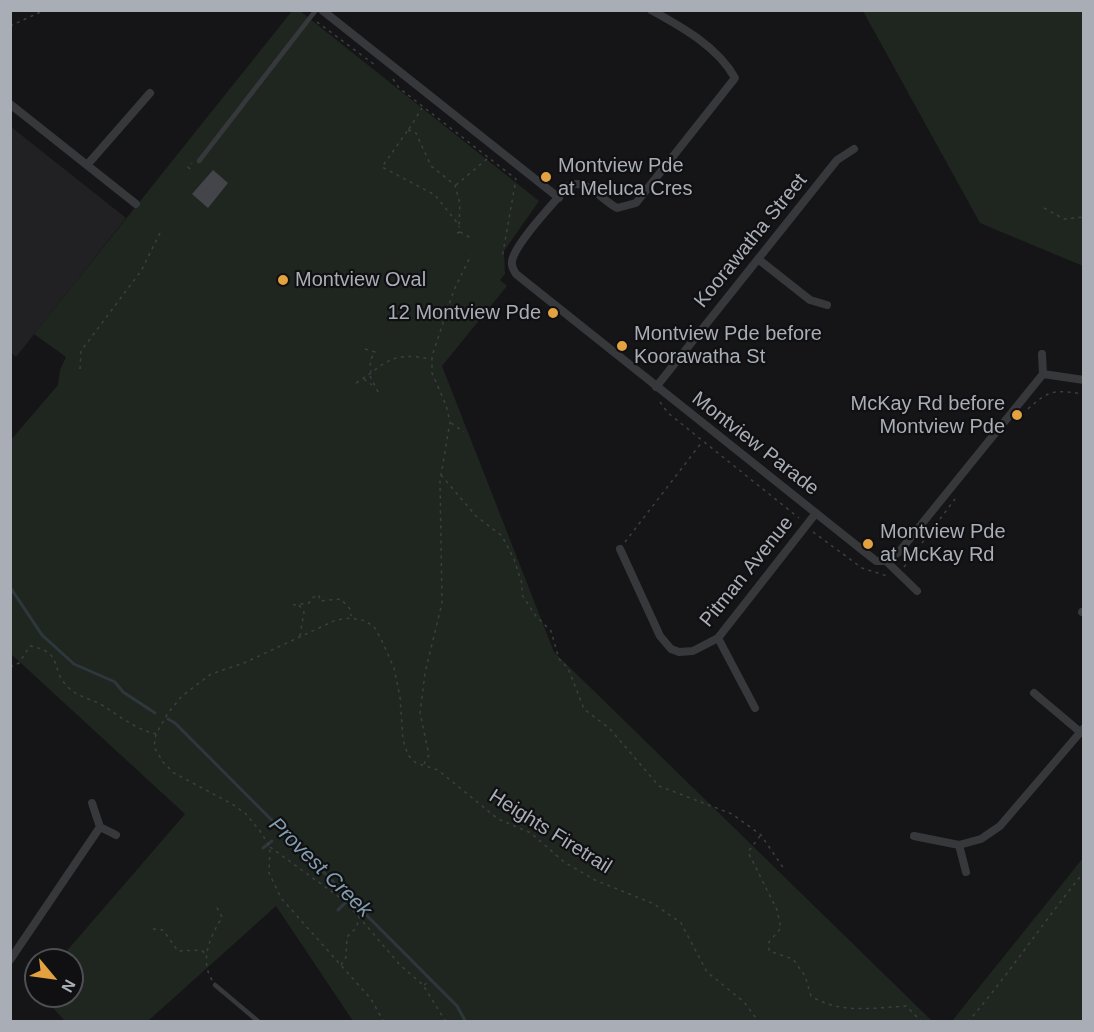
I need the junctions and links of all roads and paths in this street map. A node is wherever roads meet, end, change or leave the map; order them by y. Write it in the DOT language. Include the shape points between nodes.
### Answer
graph roads {
  1 [pos="45,10"];
  2 [pos="316,10"];
  3 [pos="322,10"];
  4 [pos="651,10"];
  5 [pos="310,18"];
  6 [pos="10,26"];
  7 [pos="378,67"];
  8 [pos="386,73"];
  9 [pos="150,93"];
  10 [pos="10,104"];
  11 [pos="423,106"];
  12 [pos="408,129"];
  13 [pos="854,149"];
  14 [pos="488,158"];
  15 [pos="199,161"];
  16 [pos="87,165"];
  17 [pos="381,166"];
  18 [pos="377,169"];
  19 [pos="455,185"];
  20 [pos="559,198"];
  21 [pos="136,204"];
  22 [pos="1044,208"];
  23 [pos="1083,217"];
  24 [pos="459,225"];
  25 [pos="161,231"];
  26 [pos="473,239"];
  27 [pos="471,255"];
  28 [pos="758,259"];
  29 [pos="502,266"];
  30 [pos="827,305"];
  31 [pos="365,349"];
  32 [pos="1042,354"];
  33 [pos="432,359"];
  34 [pos="80,369"];
  35 [pos="371,374"];
  36 [pos="1043,374"];
  37 [pos="363,379"];
  38 [pos="1083,380"];
  39 [pos="356,383"];
  40 [pos="373,385"];
  41 [pos="656,387"];
  42 [pos="379,394"];
  43 [pos="1083,394"];
  44 [pos="659,400"];
  45 [pos="1023,414"];
  46 [pos="450,422"];
  47 [pos="464,432"];
  48 [pos="703,441"];
  49 [pos="441,475"];
  50 [pos="959,494"];
  51 [pos="816,513"];
  52 [pos="801,520"];
  53 [pos="812,531"];
  54 [pos="620,549"];
  55 [pos="886,561"];
  56 [pos="898,573"];
  57 [pos="917,591"];
  58 [pos="299,604"];
  59 [pos="293,605"];
  60 [pos="351,618"];
  61 [pos="300,637"];
  62 [pos="718,638"];
  63 [pos="10,667"];
  64 [pos="1034,693"];
  65 [pos="755,708"];
  66 [pos="1081,729"];
  67 [pos="156,734"];
  68 [pos="424,765"];
  69 [pos="92,802"];
  70 [pos="100,827"];
  71 [pos="116,835"];
  72 [pos="761,835"];
  73 [pos="914,836"];
  74 [pos="960,845"];
  75 [pos="270,847"];
  76 [pos="784,869"];
  77 [pos="966,872"];
  78 [pos="1083,872"];
  79 [pos="216,906"];
  80 [pos="359,918"];
  81 [pos="153,929"];
  82 [pos="207,954"];
  83 [pos="10,960"];
  84 [pos="341,965"];
  85 [pos="431,980"];
  86 [pos="215,985"];
  87 [pos="423,985"];
  88 [pos="259,1022"];
  89 [pos="384,1022"];
  90 [pos="446,1022"];
  91 [pos="759,1022"];
  92 [pos="922,1022"];
  93 [pos="968,1022"];
  1 -- 6 [label="path"];
  2 -- 5 [label="lane"];
  3 -- 20 [label="street"];
  4 -- 20 [label="street" via="725,60 735,78 636,203 617,208 579,183 568,186"];
  5 -- 7 [label="path"];
  5 -- 15 [label="lane"];
  8 -- 11 [label="path"];
  9 -- 16 [label="street"];
  10 -- 16 [label="street"];
  11 -- 12 [label="path"];
  11 -- 14 [label="path"];
  12 -- 17 [label="path"];
  12 -- 19 [label="path" via="416,133 431,166"];
  13 -- 28 [label="street, Koorawatha Street" via="837,160"];
  14 -- 19 [label="path"];
  14 -- 29 [label="path" via="516,179"];
  16 -- 21 [label="street"];
  17 -- 18 [label="path"];
  17 -- 24 [label="path" via="435,195"];
  19 -- 24 [label="path" via="460,204"];
  20 -- 41 [label="street, Montview Parade" via="519,246 512,267"];
  22 -- 23 [label="path" via="1064,219"];
  24 -- 26 [label="path" via="459,232"];
  25 -- 34 [label="path" via="141,270 81,351"];
  27 -- 33 [label="path" via="454,290"];
  28 -- 30 [label="street" via="810,300"];
  28 -- 41 [label="street, Koorawatha Street"];
  31 -- 35 [label="path" via="375,352 370,361"];
  32 -- 36 [label="street"];
  33 -- 35 [label="path" via="406,355 390,359"];
  33 -- 46 [label="path" via="432,373"];
  35 -- 37 [label="path"];
  35 -- 40 [label="path"];
  36 -- 38 [label="street"];
  36 -- 55 [label="street" via="899,552"];
  37 -- 39 [label="path"];
  37 -- 40 [label="path"];
  40 -- 42 [label="path"];
  41 -- 51 [label="street, Montview Parade"];
  43 -- 45 [label="path" via="1053,391 1042,395"];
  44 -- 48 [label="path" via="668,413"];
  46 -- 47 [label="path"];
  46 -- 49 [label="path"];
  48 -- 52 [label="path"];
  48 -- 54 [label="path"];
  49 -- 68 [label="path" via="442,603 420,713 429,755"];
  49 -- 72 [label="path" via="476,516 502,536 514,559 522,595 551,631 584,709 610,729 659,786 732,814"];
  50 -- 56 [label="path"];
  51 -- 55 [label="street, Montview Parade" via="876,561"];
  51 -- 62 [label="street, Pitman Avenue"];
  53 -- 56 [label="path" via="861,568 886,577"];
  54 -- 62 [label="street, Pitman Avenue" via="660,636 671,649 693,651"];
  55 -- 56 [label="street, Montview Parade"];
  56 -- 57 [label="street, Montview Parade"];
  58 -- 59 [label="path"];
  58 -- 60 [label="path, Heights Firetrail" via="309,603 319,595 320,601 327,603 341,599 351,609"];
  58 -- 61 [label="path" via="304,612"];
  60 -- 61 [label="path" via="336,620"];
  60 -- 68 [label="path, Heights Firetrail" via="366,621 381,639 394,668 408,755"];
  61 -- 67 [label="path" via="211,674 182,696"];
  62 -- 65 [label="street"];
  63 -- 67 [label="path" via="19,663 30,646 46,649 69,689"];
  64 -- 66 [label="street"];
  66 -- 74 [label="street" via="1000,826 981,839"];
  67 -- 75 [label="path" via="154,747 174,773 245,813"];
  68 -- 91 [label="path, Heights Firetrail" via="438,770 498,819 531,833 574,868 654,904 681,923 707,972 744,1002"];
  69 -- 70 [label="street"];
  70 -- 71 [label="street"];
  70 -- 83 [label="street"];
  72 -- 76 [label="path"];
  72 -- 92 [label="path" via="748,852 777,910 781,928 769,942 769,951 793,959 805,976 811,996 822,1003 840,1009 906,1006"];
  73 -- 74 [label="street"];
  74 -- 77 [label="street"];
  75 -- 80 [label="path" via="312,874"];
  75 -- 84 [label="path" via="268,873 281,898"];
  78 -- 93 [label="path"];
  79 -- 82 [label="path" via="222,917"];
  80 -- 84 [label="path" via="347,937 346,957"];
  80 -- 87 [label="path"];
  81 -- 82 [label="path" via="163,930 178,951 201,950"];
  82 -- 86 [label="path" via="206,971"];
  84 -- 89 [label="path" via="371,999"];
  85 -- 87 [label="path"];
  86 -- 88 [label="lane"];
  87 -- 90 [label="path"];
}
